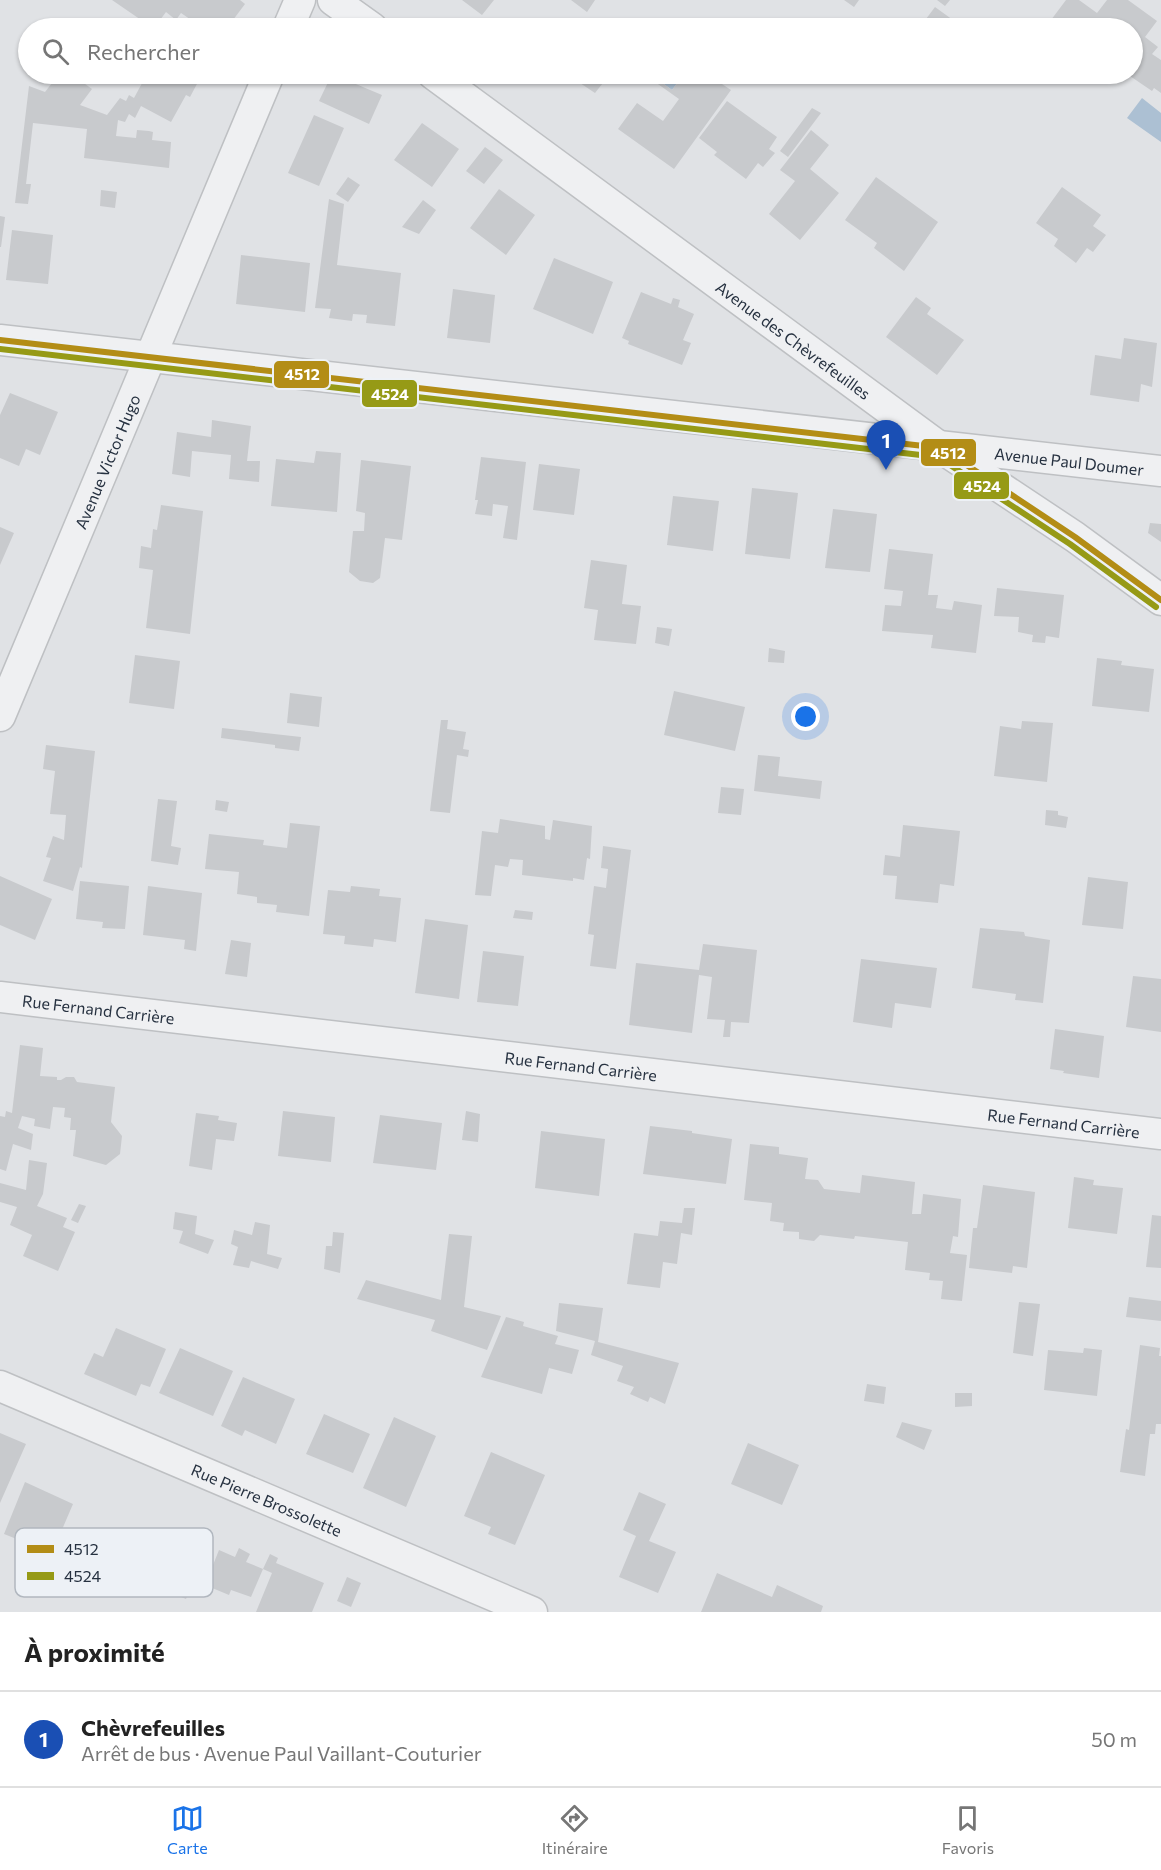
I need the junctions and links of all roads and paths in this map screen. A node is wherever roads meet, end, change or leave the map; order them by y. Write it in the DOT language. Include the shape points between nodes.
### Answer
graph roads {
  1 [pos="300,0"];
  2 [pos="333,0"];
  3 [pos="292,18"];
  4 [pos="358,18"];
  5 [pos="265,84"];
  6 [pos="447,84"];
  7 [pos="0,340"];
  8 [pos="150,358"];
  9 [pos="941,447"];
  10 [pos="1161,471"];
  11 [pos="1161,600"];
  12 [pos="0,716"];
  13 [pos="0,997"];
  14 [pos="1161,1134"];
  15 [pos="0,1386"];
  16 [pos="532,1612"];
  1 -- 3 [label="street"];
  2 -- 4 [label="street"];
  5 -- 8 [label="street, Avenue Victor Hugo"];
  6 -- 9 [label="street, Avenue des Chèvrefeuilles"];
  7 -- 8 [label="street, Avenue Paul Doumer"];
  8 -- 9 [label="street, Avenue Paul Doumer"];
  8 -- 12 [label="street, Avenue Victor Hugo"];
  9 -- 10 [label="street, Avenue Paul Doumer"];
  9 -- 11 [label="street, Avenue des Chèvrefeuilles"];
  13 -- 14 [label="street, Rue Fernand Carrière"];
  15 -- 16 [label="street, Rue Pierre Brossolette"];
}
